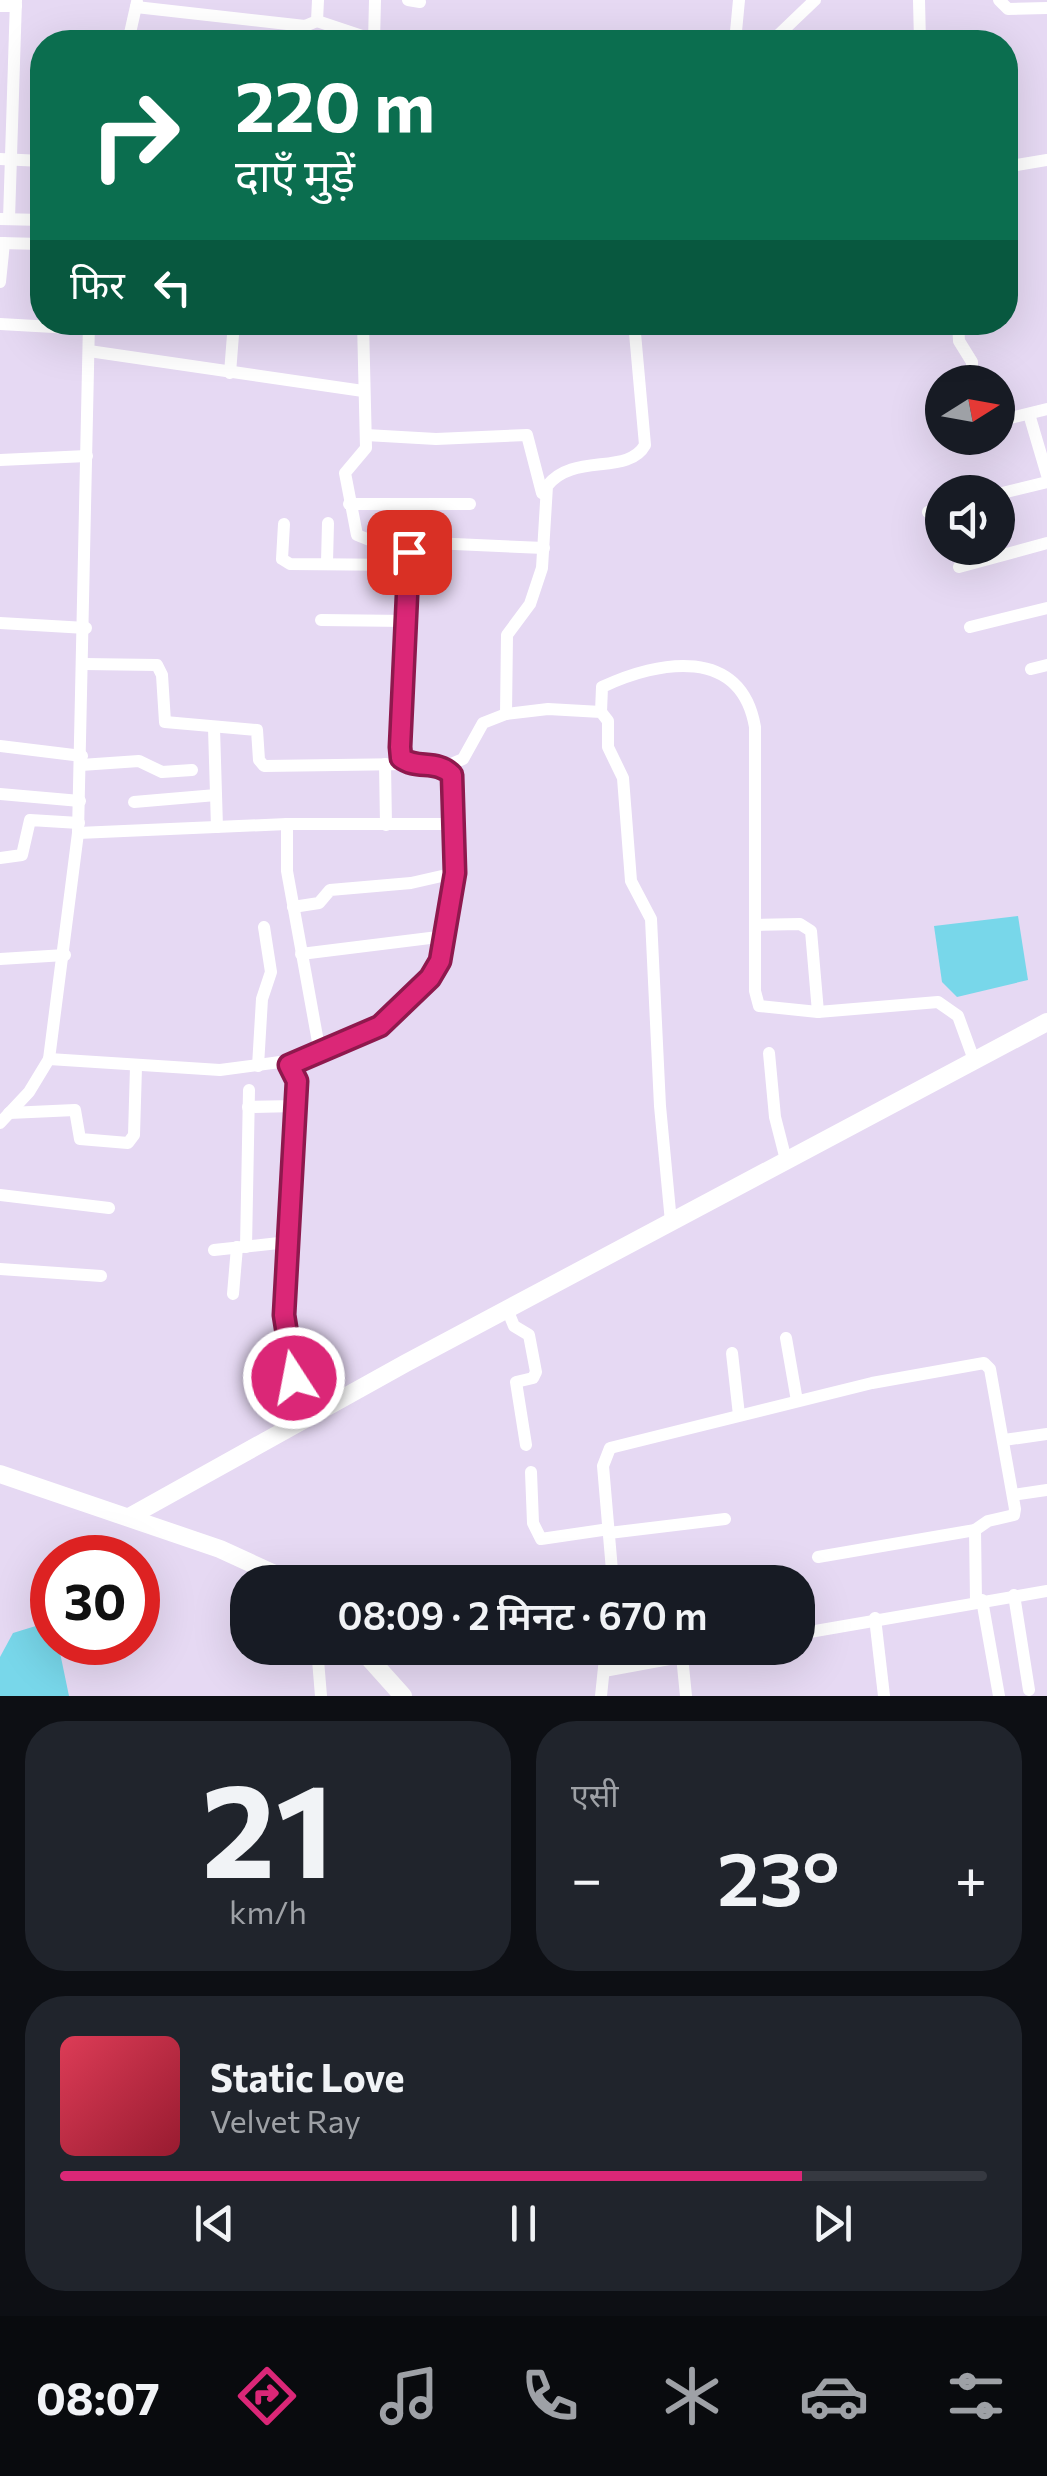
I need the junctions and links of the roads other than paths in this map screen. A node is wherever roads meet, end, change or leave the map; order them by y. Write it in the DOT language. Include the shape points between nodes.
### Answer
graph roads {
  1 [pos="318,0"];
  2 [pos="375,0"];
  3 [pos="739,0"];
  4 [pos="815,0"];
  5 [pos="919,0"];
  6 [pos="999,0"];
  7 [pos="16,3"];
  8 [pos="137,4"];
  9 [pos="0,6"];
  10 [pos="1047,8"];
  11 [pos="317,21"];
  12 [pos="131,30"];
  13 [pos="343,30"];
  14 [pos="374,30"];
  15 [pos="736,30"];
  16 [pos="784,30"];
  17 [pos="920,30"];
  18 [pos="7,78"];
  19 [pos="7,159"];
  20 [pos="1047,160"];
  21 [pos="1018,165"];
  22 [pos="4,219"];
  23 [pos="30,220"];
  24 [pos="2,243"];
  25 [pos="30,244"];
  26 [pos="0,282"];
  27 [pos="0,324"];
  28 [pos="30,325"];
  29 [pos="89,335"];
  30 [pos="233,335"];
  31 [pos="363,335"];
  32 [pos="635,335"];
  33 [pos="959,335"];
  34 [pos="88,351"];
  35 [pos="972,365"];
  36 [pos="230,373"];
  37 [pos="363,391"];
  38 [pos="1047,408"];
  39 [pos="1029,414"];
  40 [pos="1015,417"];
  41 [pos="366,435"];
  42 [pos="87,456"];
  43 [pos="0,460"];
  44 [pos="1046,471"];
  45 [pos="1015,486"];
  46 [pos="543,500"];
  47 [pos="349,504"];
  48 [pos="470,504"];
  49 [pos="284,524"];
  50 [pos="328,524"];
  51 [pos="1047,543"];
  52 [pos="544,548"];
  53 [pos="1015,548"];
  54 [pos="410,558"];
  55 [pos="327,562"];
  56 [pos="1047,608"];
  57 [pos="321,620"];
  58 [pos="406,621"];
  59 [pos="0,623"];
  60 [pos="86,628"];
  61 [pos="970,628"];
  62 [pos="84,664"];
  63 [pos="1047,665"];
  64 [pos="1031,669"];
  65 [pos="602,712"];
  66 [pos="506,714"];
  67 [pos="214,728"];
  68 [pos="0,746"];
  69 [pos="82,760"];
  70 [pos="385,764"];
  71 [pos="409,764"];
  72 [pos="444,767"];
  73 [pos="192,770"];
  74 [pos="0,794"];
  75 [pos="216,795"];
  76 [pos="80,802"];
  77 [pos="134,802"];
  78 [pos="287,824"];
  79 [pos="386,824"];
  80 [pos="454,824"];
  81 [pos="217,827"];
  82 [pos="78,828"];
  83 [pos="0,858"];
  84 [pos="455,873"];
  85 [pos="294,907"];
  86 [pos="755,925"];
  87 [pos="264,927"];
  88 [pos="446,936"];
  89 [pos="302,954"];
  90 [pos="64,955"];
  91 [pos="0,959"];
  92 [pos="818,1012"];
  93 [pos="1047,1022"];
  94 [pos="320,1053"];
  95 [pos="769,1053"];
  96 [pos="49,1059"];
  97 [pos="974,1060"];
  98 [pos="289,1065"];
  99 [pos="258,1066"];
  100 [pos="136,1067"];
  101 [pos="248,1090"];
  102 [pos="296,1106"];
  103 [pos="248,1107"];
  104 [pos="5,1118"];
  105 [pos="786,1160"];
  106 [pos="0,1195"];
  107 [pos="109,1208"];
  108 [pos="671,1222"];
  109 [pos="288,1242"];
  110 [pos="241,1247"];
  111 [pos="214,1250"];
  112 [pos="0,1269"];
  113 [pos="101,1276"];
  114 [pos="233,1294"];
  115 [pos="507,1309"];
  116 [pos="786,1338"];
  117 [pos="732,1353"];
  118 [pos="797,1401"];
  119 [pos="739,1415"];
  120 [pos="308,1416"];
  121 [pos="1047,1434"];
  122 [pos="1004,1440"];
  123 [pos="526,1445"];
  124 [pos="531,1472"];
  125 [pos="0,1474"];
  126 [pos="1047,1490"];
  127 [pos="1013,1496"];
  128 [pos="130,1517"];
  129 [pos="726,1519"];
  130 [pos="974,1530"];
  131 [pos="609,1531"];
  132 [pos="818,1557"];
  133 [pos="255,1565"];
  134 [pos="611,1565"];
  135 [pos="1047,1590"];
  136 [pos="1014,1595"];
  137 [pos="979,1600"];
  138 [pos="875,1618"];
  139 [pos="815,1630"];
  140 [pos="318,1665"];
  141 [pos="375,1665"];
  142 [pos="605,1665"];
  143 [pos="635,1665"];
  144 [pos="683,1665"];
  145 [pos="604,1671"];
  146 [pos="1030,1690"];
  147 [pos="321,1696"];
  148 [pos="403,1696"];
  149 [pos="601,1696"];
  150 [pos="686,1696"];
  151 [pos="884,1696"];
  152 [pos="999,1696"];
  1 -- 11 [label="street"];
  2 -- 14 [label="street"];
  3 -- 15 [label="street"];
  4 -- 16 [label="street"];
  5 -- 17 [label="street"];
  6 -- 10 [label="street" via="1008,9"];
  7 -- 9 [label="street"];
  7 -- 18 [label="street"];
  8 -- 11 [label="street" via="305,26"];
  8 -- 12 [label="street"];
  11 -- 13 [label="street"];
  18 -- 19 [label="street"];
  19 -- 22 [label="street"];
  20 -- 21 [label="street"];
  22 -- 23 [label="street"];
  24 -- 25 [label="street"];
  24 -- 26 [label="street"];
  27 -- 28 [label="street"];
  29 -- 34 [label="street"];
  30 -- 36 [label="street"];
  31 -- 37 [label="street"];
  32 -- 46 [label="street" via="640,455 566,469 546,486"];
  33 -- 35 [label="street"];
  34 -- 36 [label="street"];
  34 -- 42 [label="street"];
  36 -- 37 [label="street"];
  37 -- 41 [label="street"];
  38 -- 39 [label="street"];
  39 -- 40 [label="street"];
  39 -- 44 [label="street"];
  41 -- 46 [label="street" via="527,435"];
  41 -- 47 [label="street" via="362,457 344,473"];
  42 -- 43 [label="street"];
  42 -- 60 [label="street"];
  44 -- 45 [label="street"];
  46 -- 52 [label="street"];
  47 -- 48 [label="street"];
  47 -- 54 [label="street" via="357,535 398,541"];
  49 -- 55 [label="street" via="284,562"];
  50 -- 55 [label="street"];
  51 -- 53 [label="street"];
  52 -- 54 [label="street" via="432,543"];
  52 -- 66 [label="street" via="530,604 507,636"];
  54 -- 55 [label="street"];
  54 -- 58 [label="street"];
  56 -- 61 [label="street"];
  57 -- 58 [label="street"];
  58 -- 71 [label="street" via="400,747"];
  59 -- 60 [label="street"];
  60 -- 62 [label="street"];
  62 -- 67 [label="street" via="157,665 165,722"];
  62 -- 69 [label="street"];
  63 -- 64 [label="street"];
  65 -- 66 [label="street"];
  65 -- 86 [label="street" via="602,687 659,667 716,671 747,699 756,750"];
  65 -- 108 [label="street" via="623,778 632,881 651,919"];
  66 -- 72 [label="street" via="483,723 464,759"];
  67 -- 70 [label="street" via="256,730 259,760 270,767"];
  67 -- 75 [label="street"];
  68 -- 69 [label="street"];
  69 -- 73 [label="street"];
  69 -- 76 [label="street"];
  70 -- 71 [label="street"];
  70 -- 79 [label="street"];
  71 -- 72 [label="street"];
  72 -- 80 [label="street" via="455,786"];
  74 -- 76 [label="street"];
  75 -- 77 [label="street"];
  75 -- 81 [label="street"];
  76 -- 82 [label="street"];
  78 -- 79 [label="street"];
  78 -- 81 [label="street"];
  78 -- 85 [label="street"];
  79 -- 80 [label="street"];
  80 -- 84 [label="street"];
  81 -- 82 [label="street"];
  82 -- 83 [label="street" via="30,820 22,855"];
  82 -- 90 [label="street"];
  84 -- 85 [label="street" via="330,890 318,902"];
  84 -- 88 [label="street"];
  85 -- 89 [label="street"];
  86 -- 92 [label="street" via="800,924 811,931"];
  86 -- 92 [label="street" via="759,1006"];
  87 -- 99 [label="street" via="270,972"];
  88 -- 89 [label="street"];
  88 -- 94 [label="street" via="430,978 380,1026"];
  89 -- 94 [label="street"];
  90 -- 91 [label="street"];
  90 -- 96 [label="street"];
  92 -- 97 [label="street" via="938,1002 958,1016"];
  93 -- 97 [label="highway"];
  94 -- 98 [label="street"];
  95 -- 105 [label="street" via="774,1118"];
  96 -- 100 [label="street"];
  96 -- 104 [label="street"];
  97 -- 105 [label="highway"];
  98 -- 99 [label="street"];
  98 -- 102 [label="street" via="297,1081"];
  99 -- 100 [label="street"];
  100 -- 104 [label="street" via="134,1135 128,1143 80,1138 75,1110"];
  101 -- 103 [label="street"];
  102 -- 103 [label="street"];
  102 -- 109 [label="street"];
  103 -- 110 [label="street"];
  105 -- 108 [label="highway"];
  106 -- 107 [label="street"];
  108 -- 115 [label="highway"];
  109 -- 110 [label="street"];
  109 -- 120 [label="street" via="284,1336"];
  110 -- 111 [label="street"];
  110 -- 114 [label="street"];
  112 -- 113 [label="street"];
  115 -- 120 [label="highway"];
  115 -- 123 [label="street" via="514,1326 529,1335 536,1372 516,1382"];
  116 -- 118 [label="street"];
  117 -- 119 [label="street"];
  118 -- 119 [label="street"];
  118 -- 122 [label="street" via="984,1363"];
  119 -- 131 [label="street" via="610,1448 604,1466"];
  120 -- 128 [label="highway"];
  121 -- 122 [label="street"];
  122 -- 127 [label="street"];
  124 -- 131 [label="street" via="533,1523 541,1539"];
  125 -- 128 [label="highway"];
  126 -- 127 [label="street"];
  127 -- 130 [label="street" via="1014,1516"];
  128 -- 133 [label="highway"];
  129 -- 131 [label="street"];
  130 -- 132 [label="street"];
  130 -- 137 [label="street"];
  131 -- 134 [label="street"];
  135 -- 136 [label="street"];
  136 -- 137 [label="street"];
  136 -- 146 [label="street"];
  137 -- 138 [label="street"];
  137 -- 152 [label="street"];
  138 -- 139 [label="street"];
  138 -- 151 [label="street"];
  140 -- 147 [label="street"];
  141 -- 148 [label="highway"];
  142 -- 145 [label="street"];
  143 -- 145 [label="street"];
  144 -- 150 [label="street"];
  145 -- 149 [label="street"];
}
